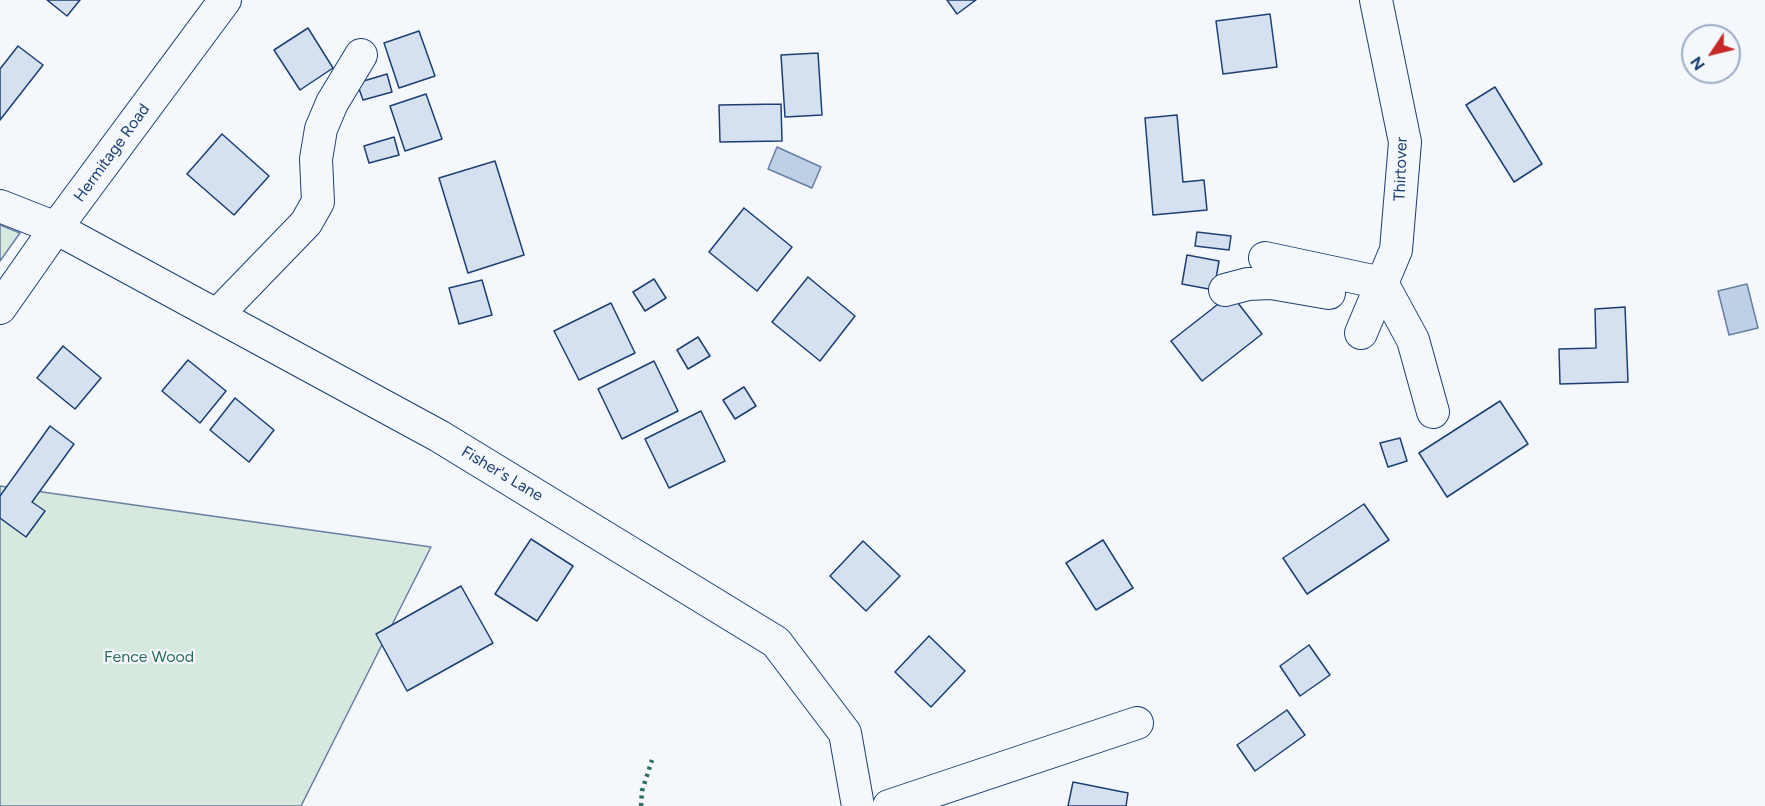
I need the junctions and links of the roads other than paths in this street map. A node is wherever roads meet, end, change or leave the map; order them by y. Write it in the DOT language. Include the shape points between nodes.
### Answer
graph roads {
  1 [pos="225,0"];
  2 [pos="1376,0"];
  3 [pos="361,55"];
  4 [pos="0,206"];
  5 [pos="56,228"];
  6 [pos="1265,258"];
  7 [pos="1225,290"];
  8 [pos="1378,293"];
  9 [pos="0,308"];
  10 [pos="217,315"];
  11 [pos="1360,333"];
  12 [pos="1433,412"];
  13 [pos="1137,723"];
  14 [pos="858,806"];
  15 [pos="889,806"];
  1 -- 5 [label="street, Hermitage Road"];
  2 -- 8 [label="street, Thirtover" via="1406,142 1396,250"];
  3 -- 10 [label="street" via="321,129 316,159 318,202 306,223"];
  4 -- 5 [label="street, Fisher's Lane"];
  5 -- 9 [label="street, Hermitage Road"];
  5 -- 10 [label="street, Fisher's Lane"];
  6 -- 8 [label="street"];
  7 -- 8 [label="street" via="1271,283"];
  8 -- 11 [label="street, Thirtover"];
  8 -- 12 [label="street" via="1413,340"];
  10 -- 14 [label="street, Fisher's Lane" via="439,436 776,642 845,733"];
  13 -- 15 [label="street"];
}
